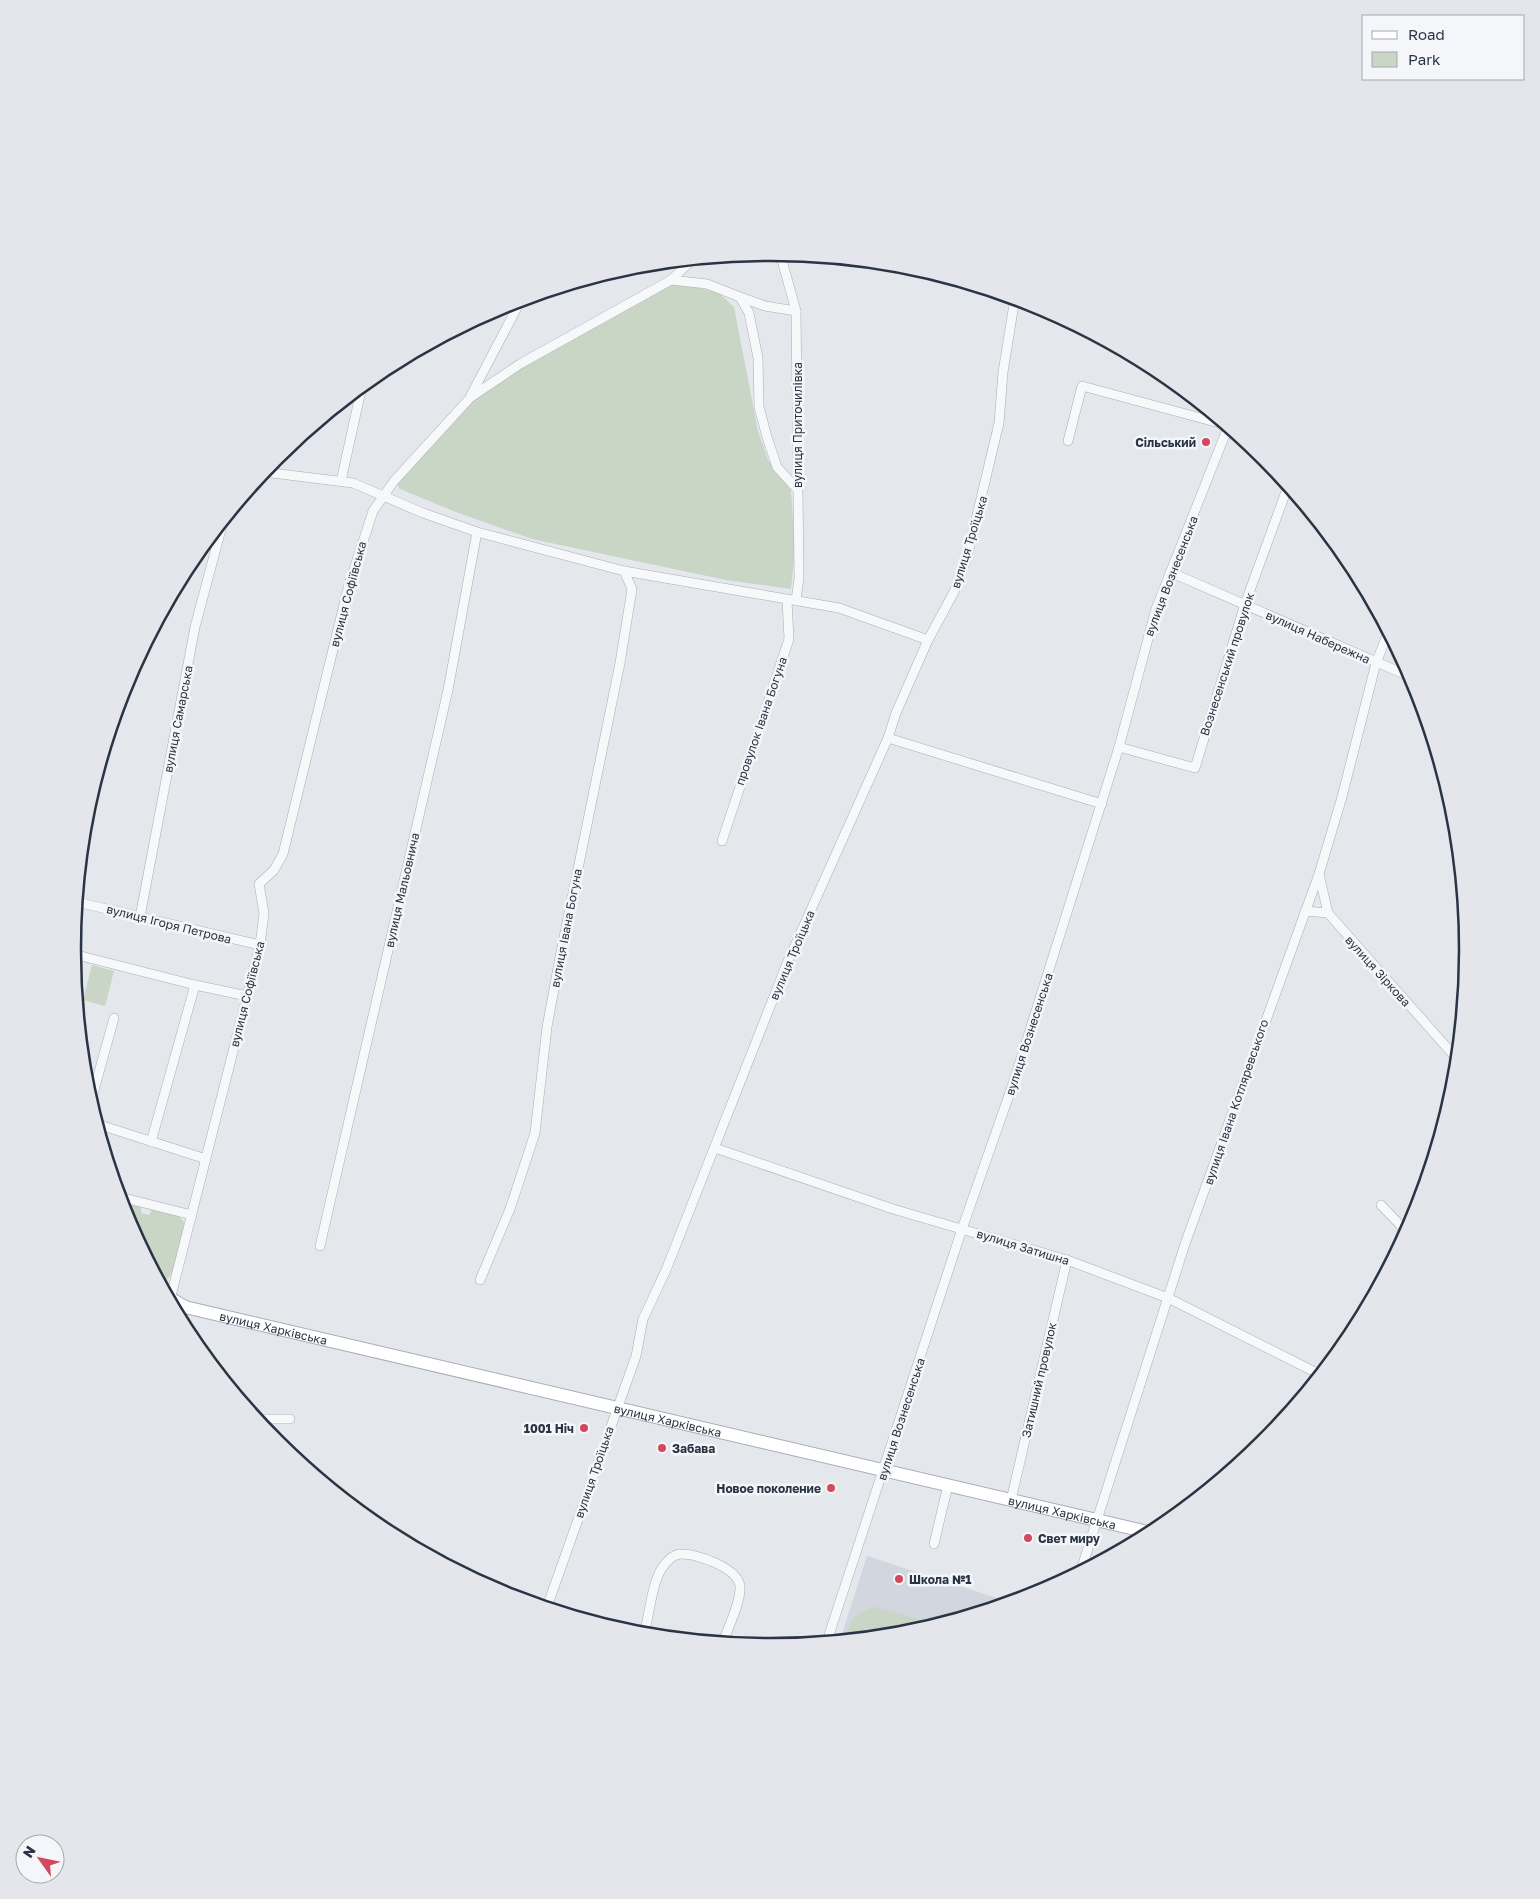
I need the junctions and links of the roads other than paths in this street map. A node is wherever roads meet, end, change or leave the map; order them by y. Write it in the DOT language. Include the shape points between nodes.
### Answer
graph roads {
  1 [pos="782,261"];
  2 [pos="685,266"];
  3 [pos="671,280"];
  4 [pos="740,297"];
  5 [pos="1014,305"];
  6 [pos="516,309"];
  7 [pos="796,311"];
  8 [pos="360,397"];
  9 [pos="469,399"];
  10 [pos="1215,425"];
  11 [pos="1224,432"];
  12 [pos="1068,441"];
  13 [pos="273,473"];
  14 [pos="341,481"];
  15 [pos="797,490"];
  16 [pos="1286,492"];
  17 [pos="382,496"];
  18 [pos="476,532"];
  19 [pos="219,537"];
  20 [pos="624,571"];
  21 [pos="1170,572"];
  22 [pos="791,600"];
  23 [pos="1245,604"];
  24 [pos="928,640"];
  25 [pos="1385,640"];
  26 [pos="1376,663"];
  27 [pos="1400,673"];
  28 [pos="888,738"];
  29 [pos="1119,747"];
  30 [pos="1102,804"];
  31 [pos="722,841"];
  32 [pos="1319,874"];
  33 [pos="83,903"];
  34 [pos="1305,911"];
  35 [pos="1328,913"];
  36 [pos="140,917"];
  37 [pos="260,945"];
  38 [pos="81,956"];
  39 [pos="195,985"];
  40 [pos="247,996"];
  41 [pos="114,1018"];
  42 [pos="1451,1052"];
  43 [pos="95,1087"];
  44 [pos="105,1126"];
  45 [pos="151,1142"];
  46 [pos="715,1148"];
  47 [pos="206,1160"];
  48 [pos="129,1200"];
  49 [pos="1380,1206"];
  50 [pos="192,1215"];
  51 [pos="1400,1226"];
  52 [pos="962,1229"];
  53 [pos="320,1246"];
  54 [pos="1067,1260"];
  55 [pos="480,1280"];
  56 [pos="175,1296"];
  57 [pos="1168,1298"];
  58 [pos="180,1303"];
  59 [pos="1314,1371"];
  60 [pos="616,1408"];
  61 [pos="266,1419"];
  62 [pos="290,1419"];
  63 [pos="884,1470"];
  64 [pos="948,1485"];
  65 [pos="1011,1500"];
  66 [pos="1098,1520"];
  67 [pos="1140,1530"];
  68 [pos="934,1544"];
  69 [pos="1084,1562"];
  70 [pos="548,1602"];
  71 [pos="646,1627"];
  72 [pos="829,1635"];
  73 [pos="725,1637"];
  1 -- 7 [label="street, вулиця Приточилівка"];
  2 -- 3 [label="street"];
  3 -- 4 [label="street" via="707,284"];
  3 -- 9 [label="street" via="520,364"];
  4 -- 7 [label="street" via="765,306"];
  4 -- 15 [label="street" via="755,335 760,407 767,437 777,467"];
  5 -- 24 [label="street, вулиця Троїцька" via="999,423 976,524 954,592"];
  6 -- 9 [label="street"];
  7 -- 15 [label="street, вулиця Приточилівка"];
  8 -- 14 [label="street"];
  9 -- 17 [label="street, вулиця Софіївська"];
  10 -- 12 [label="street" via="1082,386"];
  11 -- 21 [label="street, вулиця Вознесенська"];
  13 -- 14 [label="street"];
  14 -- 17 [label="street"];
  15 -- 22 [label="street, вулиця Приточилівка" via="799,578"];
  16 -- 23 [label="street, Вознесенський провулок"];
  17 -- 18 [label="street"];
  17 -- 37 [label="street, вулиця Софіївська" via="367,526 348,588 283,854 274,870 259,884 264,913"];
  18 -- 20 [label="street"];
  18 -- 53 [label="street, вулиця Мальовнича" via="448,690"];
  19 -- 36 [label="street, вулиця Самарська" via="195,627"];
  20 -- 22 [label="street"];
  20 -- 55 [label="street, вулиця Івана Богуна" via="632,589 547,1027 535,1133 510,1209"];
  21 -- 23 [label="street, вулиця Набережна"];
  21 -- 29 [label="street, вулиця Вознесенська" via="1146,640"];
  22 -- 24 [label="street" via="839,608"];
  22 -- 31 [label="street, провулок Івана Богуна" via="789,639"];
  23 -- 26 [label="street, вулиця Набережна"];
  23 -- 29 [label="street, Вознесенський провулок" via="1195,768"];
  24 -- 28 [label="street, вулиця Троїцька"];
  25 -- 26 [label="street, вулиця Івана Котляревського"];
  26 -- 27 [label="street, вулиця Набережна"];
  26 -- 32 [label="street, вулиця Івана Котляревського"];
  28 -- 30 [label="street"];
  28 -- 46 [label="street, вулиця Троїцька" via="788,961"];
  29 -- 30 [label="street, вулиця Вознесенська"];
  30 -- 52 [label="street, вулиця Вознесенська" via="1014,1081"];
  32 -- 34 [label="street, вулиця Івана Котляревського"];
  32 -- 35 [label="street, вулиця Зіркова"];
  33 -- 36 [label="street, вулиця Ігоря Петрова"];
  34 -- 35 [label="street"];
  34 -- 57 [label="street, вулиця Івана Котляревського"];
  35 -- 42 [label="street, вулиця Зіркова"];
  36 -- 37 [label="street, вулиця Ігоря Петрова"];
  37 -- 40 [label="street, вулиця Софіївська"];
  38 -- 39 [label="street"];
  39 -- 40 [label="street"];
  39 -- 45 [label="street"];
  40 -- 47 [label="street, вулиця Софіївська"];
  41 -- 43 [label="street"];
  44 -- 45 [label="street"];
  45 -- 47 [label="street"];
  46 -- 52 [label="street, вулиця Затишна"];
  46 -- 60 [label="street, вулиця Троїцька" via="643,1319 636,1356"];
  47 -- 50 [label="street, вулиця Софіївська"];
  48 -- 50 [label="street"];
  49 -- 51 [label="street"];
  50 -- 56 [label="street, вулиця Софіївська"];
  52 -- 54 [label="street, вулиця Затишна"];
  52 -- 63 [label="street, вулиця Вознесенська"];
  54 -- 57 [label="street, вулиця Затишна"];
  54 -- 65 [label="street, Затишний провулок"];
  57 -- 59 [label="street, вулиця Затишна"];
  57 -- 66 [label="street, вулиця Івана Котляревського"];
  58 -- 60 [label="street, вулиця Харківська"];
  60 -- 63 [label="street, вулиця Харківська"];
  60 -- 70 [label="street, вулиця Троїцька"];
  61 -- 62 [label="street"];
  63 -- 64 [label="street, вулиця Харківська"];
  63 -- 72 [label="street, вулиця Вознесенська"];
  64 -- 65 [label="street, вулиця Харківська"];
  64 -- 68 [label="street"];
  65 -- 66 [label="street, вулиця Харківська"];
  66 -- 67 [label="street, вулиця Харківська"];
  66 -- 69 [label="street, вулиця Івана Котляревського"];
  71 -- 73 [label="street" via="661,1569 668,1560 681,1554 714,1562 738,1580 739,1595"];
}
